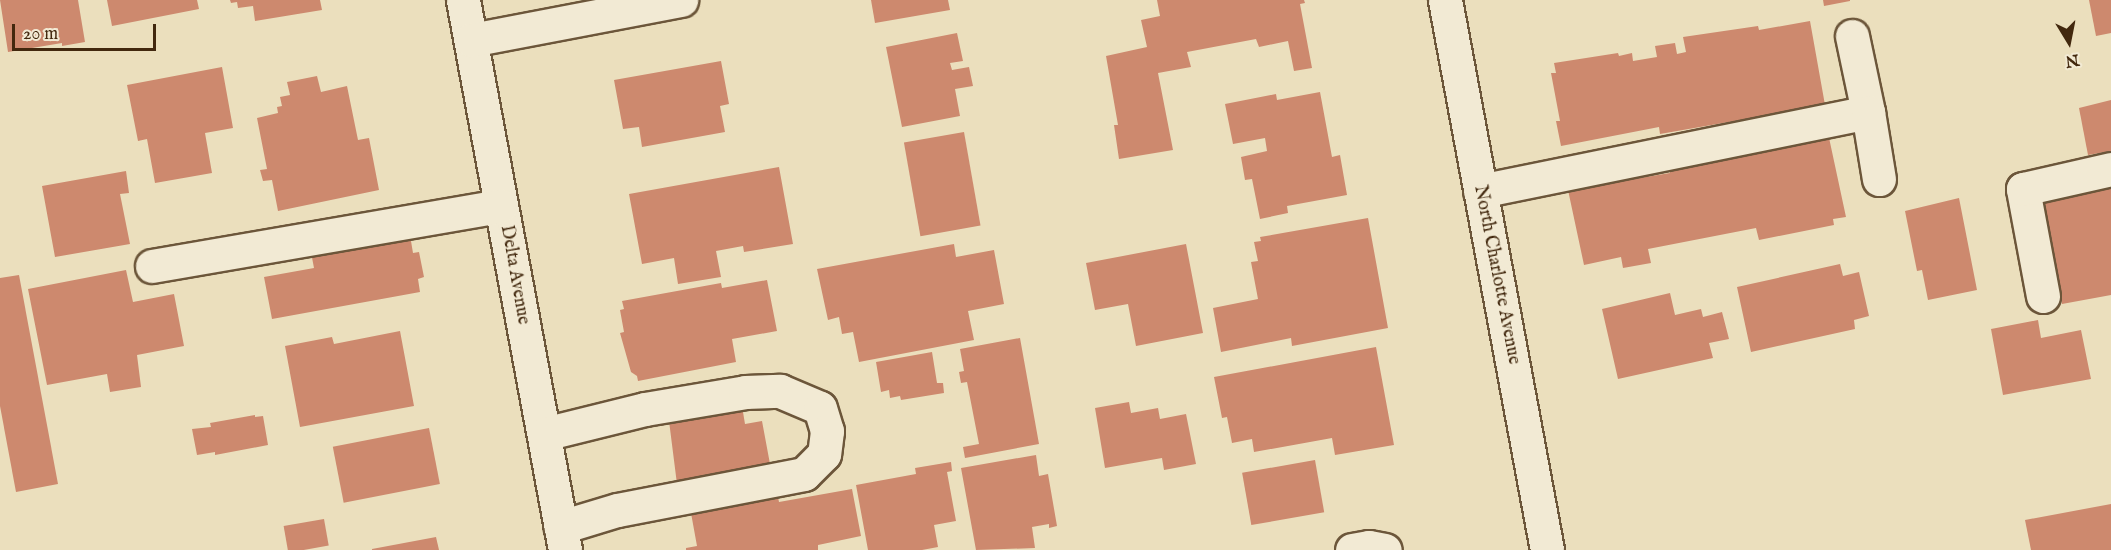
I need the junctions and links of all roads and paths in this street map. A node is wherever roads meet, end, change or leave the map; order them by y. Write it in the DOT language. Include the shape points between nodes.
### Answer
graph roads {
  1 [pos="464,0"];
  2 [pos="681,0"];
  3 [pos="1445,0"];
  4 [pos="1852,36"];
  5 [pos="471,40"];
  6 [pos="1868,112"];
  7 [pos="2111,169"];
  8 [pos="1879,179"];
  9 [pos="1480,191"];
  10 [pos="501,206"];
  11 [pos="152,266"];
  12 [pos="2043,296"];
  13 [pos="544,434"];
  14 [pos="563,538"];
  15 [pos="1352,550"];
  16 [pos="1385,550"];
  17 [pos="1547,550"];
  1 -- 5 [label="street, Delta Avenue"];
  2 -- 5 [label="street"];
  3 -- 9 [label="street, North Charlotte Avenue"];
  4 -- 6 [label="street"];
  5 -- 10 [label="street, Delta Avenue"];
  6 -- 8 [label="street"];
  6 -- 9 [label="street"];
  7 -- 12 [label="street" via="2024,189"];
  9 -- 17 [label="street, North Charlotte Avenue"];
  10 -- 11 [label="street"];
  10 -- 13 [label="street, Delta Avenue"];
  13 -- 14 [label="street, Delta Avenue"];
  13 -- 14 [label="street" via="645,409 745,392 780,391 820,408 827,430 824,454 804,474 617,510"];
  15 -- 16 [label="street"];
}
